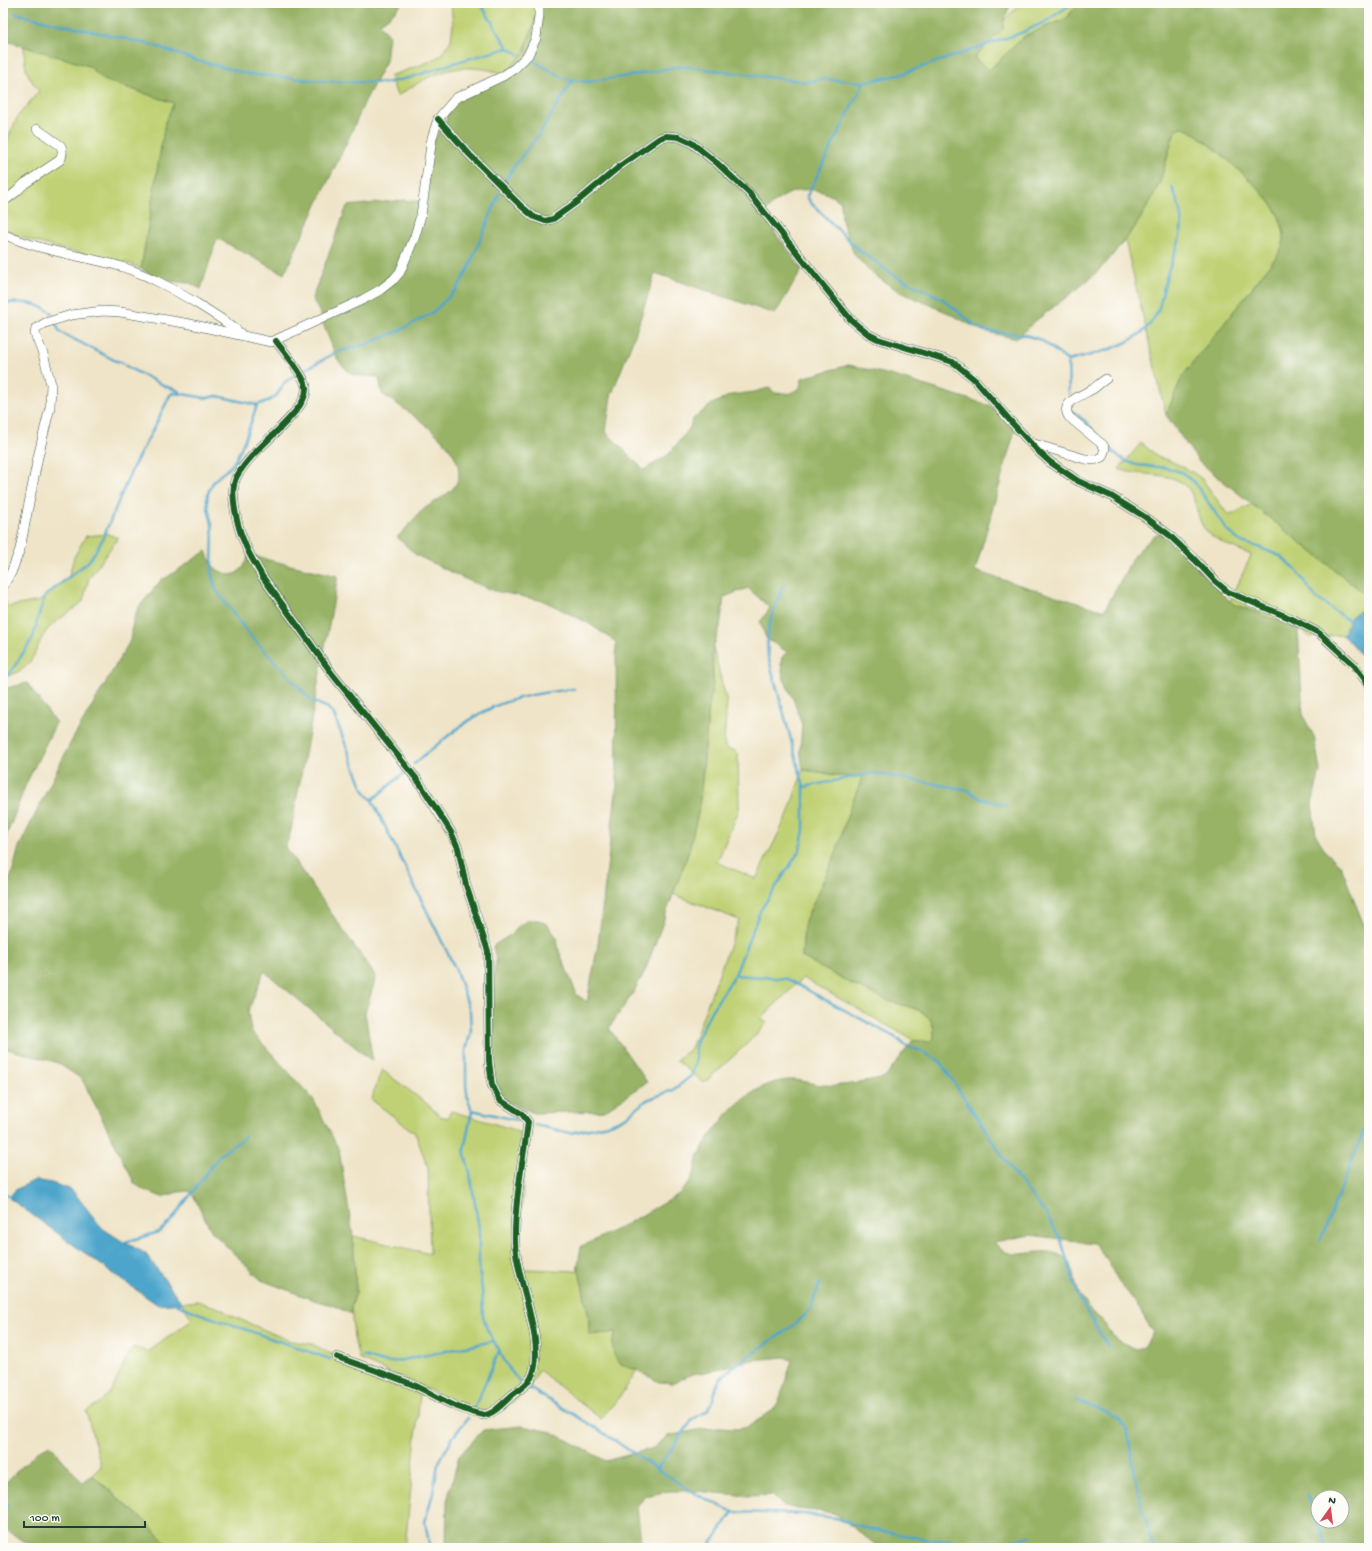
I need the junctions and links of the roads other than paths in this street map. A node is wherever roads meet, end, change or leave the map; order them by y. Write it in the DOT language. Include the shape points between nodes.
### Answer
graph roads {
  1 [pos="539,3"];
  2 [pos="438,119"];
  3 [pos="37,129"];
  4 [pos="3,202"];
  5 [pos="3,234"];
  6 [pos="242,335"];
  7 [pos="276,341"];
  8 [pos="1106,379"];
  9 [pos="1031,443"];
  10 [pos="3,586"];
  11 [pos="1369,686"];
  12 [pos="337,1356"];
  1 -- 2 [label="street" via="536,38 522,62 503,76 456,98"];
  2 -- 7 [label="street" via="432,138 421,216 400,272 380,290"];
  2 -- 9 [label="street" via="521,206 545,221 553,219 578,201 620,166 660,138 679,137 692,143 749,193 859,328 878,339 954,362 975,380"];
  3 -- 4 [label="street" via="61,146 62,156"];
  5 -- 6 [label="street" via="57,253 134,270 192,301 230,324"];
  6 -- 7 [label="street" via="267,342"];
  6 -- 10 [label="street" via="154,317 103,311 57,318 45,322 36,329 34,334 43,354 51,384 50,407 20,549"];
  7 -- 12 [label="street" via="301,375 306,390 301,405 254,454 236,477 234,501 244,543 262,576 324,663 419,782 451,832 488,951 489,1061 492,1085 500,1100 522,1114 528,1122 515,1243 516,1259 537,1353 528,1382 489,1414 484,1415 449,1404 411,1384"];
  8 -- 9 [label="street" via="1074,399 1066,412 1103,445 1105,449 1102,457 1094,460 1085,459"];
  9 -- 11 [label="street" via="1050,462 1078,481 1146,517 1168,534 1228,592 1292,619 1319,634 1354,665"];
}
